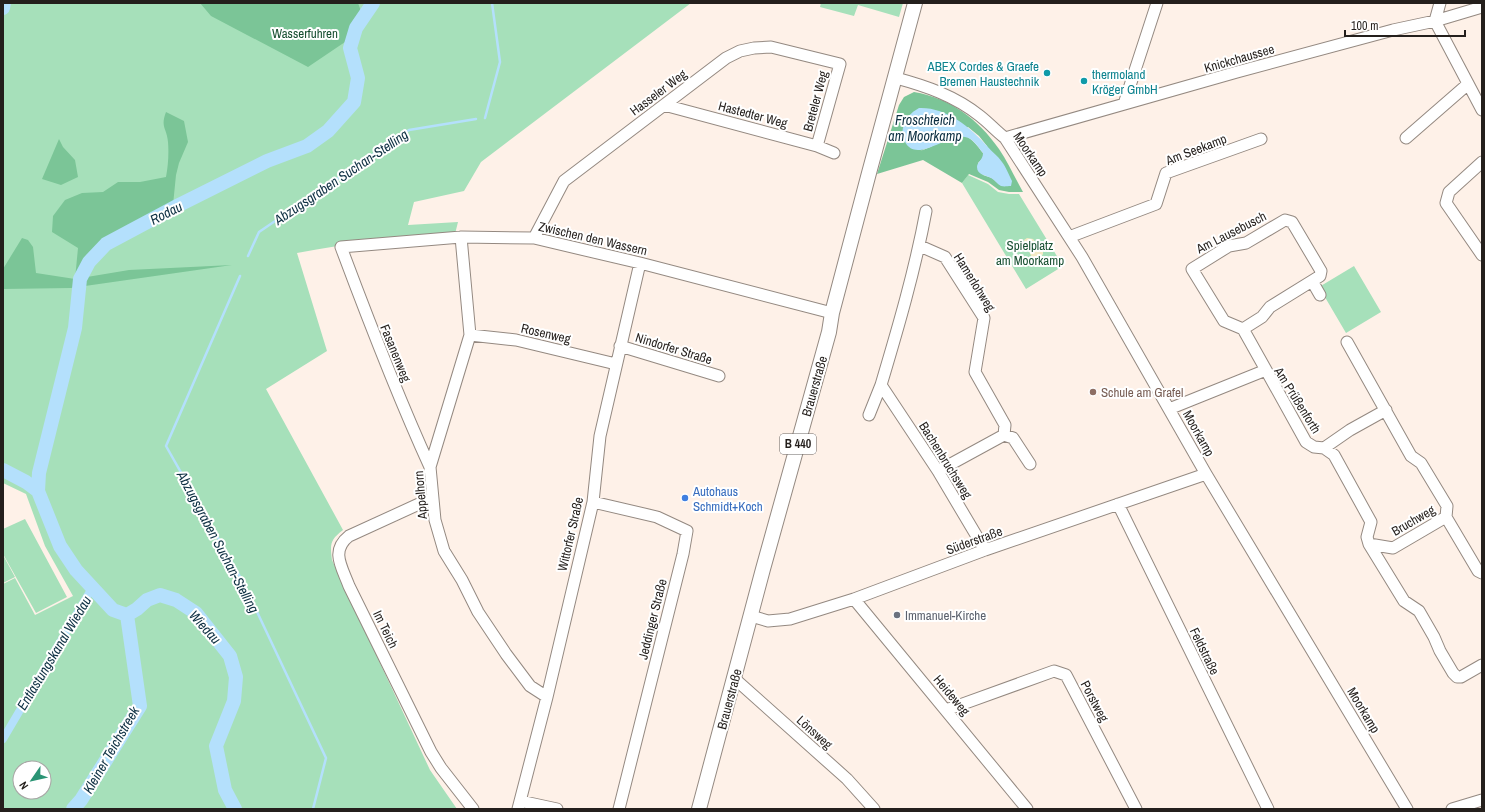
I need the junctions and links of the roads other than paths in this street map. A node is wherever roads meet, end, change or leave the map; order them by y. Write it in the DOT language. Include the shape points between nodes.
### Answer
graph roads {
  1 [pos="915,3"];
  2 [pos="1157,3"];
  3 [pos="1440,3"];
  4 [pos="1482,7"];
  5 [pos="1435,21"];
  6 [pos="840,64"];
  7 [pos="896,78"];
  8 [pos="1468,84"];
  9 [pos="1124,104"];
  10 [pos="664,105"];
  11 [pos="1482,110"];
  12 [pos="1005,138"];
  13 [pos="1406,138"];
  14 [pos="1261,140"];
  15 [pos="817,146"];
  16 [pos="834,152"];
  17 [pos="1482,162"];
  18 [pos="926,211"];
  19 [pos="461,237"];
  20 [pos="1070,237"];
  21 [pos="534,238"];
  22 [pos="920,246"];
  23 [pos="341,248"];
  24 [pos="1482,255"];
  25 [pos="640,263"];
  26 [pos="1312,281"];
  27 [pos="1320,295"];
  28 [pos="832,313"];
  29 [pos="1243,329"];
  30 [pos="470,335"];
  31 [pos="1346,342"];
  32 [pos="620,346"];
  33 [pos="616,364"];
  34 [pos="1266,370"];
  35 [pos="719,376"];
  36 [pos="881,385"];
  37 [pos="1169,409"];
  38 [pos="1386,410"];
  39 [pos="869,415"];
  40 [pos="1004,434"];
  41 [pos="1324,448"];
  42 [pos="1030,464"];
  43 [pos="430,467"];
  44 [pos="938,472"];
  45 [pos="1206,474"];
  46 [pos="432,498"];
  47 [pos="592,502"];
  48 [pos="1118,504"];
  49 [pos="1446,518"];
  50 [pos="1369,544"];
  51 [pos="985,550"];
  52 [pos="1482,574"];
  53 [pos="854,599"];
  54 [pos="751,616"];
  55 [pos="1482,665"];
  56 [pos="735,679"];
  57 [pos="546,697"];
  58 [pos="946,710"];
  59 [pos="1482,800"];
  60 [pos="519,805"];
  61 [pos="868,807"];
  62 [pos="473,809"];
  63 [pos="557,809"];
  64 [pos="619,809"];
  65 [pos="699,809"];
  66 [pos="1027,809"];
  67 [pos="1136,809"];
  68 [pos="1268,809"];
  69 [pos="1407,809"];
  70 [pos="1452,809"];
  1 -- 7 [label="main road, B 440"];
  2 -- 9 [label="street"];
  3 -- 5 [label="street"];
  4 -- 5 [label="street, Knickchaussee"];
  5 -- 8 [label="street"];
  5 -- 9 [label="street, Knickchaussee" via="1292,57"];
  6 -- 10 [label="street, Hasseler Weg" via="770,47 740,51 726,58"];
  6 -- 15 [label="street, Breteler Weg"];
  7 -- 12 [label="street, Moorkamp" via="955,99"];
  7 -- 28 [label="main road, Brauerstraße / B 440"];
  8 -- 11 [label="street"];
  8 -- 13 [label="street"];
  9 -- 12 [label="street, Knickchaussee"];
  10 -- 15 [label="street, Hastedter Weg"];
  10 -- 21 [label="street, Hasseler Weg" via="564,181"];
  12 -- 20 [label="street, Moorkamp"];
  14 -- 20 [label="street, Am Seekamp" via="1166,173 1156,204"];
  15 -- 16 [label="street, Hastedter Weg"];
  17 -- 24 [label="street" via="1449,192 1446,203"];
  18 -- 22 [label="street"];
  19 -- 21 [label="street, Zwischen den Wassern"];
  19 -- 23 [label="street, Zwischen den Wassern"];
  19 -- 30 [label="street, Appelhorn"];
  20 -- 37 [label="street, Moorkamp"];
  21 -- 25 [label="street, Zwischen den Wassern"];
  22 -- 36 [label="street"];
  22 -- 40 [label="street, Hamerlohweg" via="945,257 984,318 975,372 1005,425"];
  23 -- 43 [label="street, Fasanenweg" via="411,426"];
  25 -- 28 [label="street, Zwischen den Wassern"];
  25 -- 32 [label="street, Wittorfer Straße"];
  26 -- 27 [label="street"];
  26 -- 29 [label="street" via="1270,307 1262,317"];
  26 -- 29 [label="street, Am Lausebusch" via="1320,276 1321,271 1292,222 1285,220 1246,242 1229,246 1192,269 1224,321"];
  28 -- 54 [label="main road, Brauerstraße / B 440"];
  29 -- 34 [label="street"];
  30 -- 33 [label="street, Rosenweg" via="516,340"];
  30 -- 43 [label="street, Appelhorn"];
  31 -- 38 [label="street"];
  32 -- 33 [label="street, Wittorfer Straße"];
  32 -- 35 [label="street, Nindorfer Straße"];
  33 -- 47 [label="street, Wittorfer Straße" via="600,436"];
  34 -- 37 [label="street, Am Prüßenforth"];
  34 -- 41 [label="street, Am Prüßenforth" via="1306,442 1314,447"];
  36 -- 39 [label="street"];
  36 -- 44 [label="street, Bachenbruchsweg"];
  37 -- 45 [label="street, Moorkamp"];
  38 -- 41 [label="street"];
  38 -- 49 [label="street" via="1411,456 1421,463 1447,506"];
  40 -- 42 [label="street" via="1013,438"];
  40 -- 44 [label="street"];
  41 -- 50 [label="street, Am Prüßenforth" via="1334,455 1370,522 1367,537"];
  43 -- 46 [label="street, Appelhorn"];
  44 -- 51 [label="street, Bachenbruchsweg"];
  45 -- 48 [label="street, Süderstraße"];
  45 -- 69 [label="street, Moorkamp"];
  46 -- 57 [label="street, Appelhorn" via="444,551 478,612 530,686"];
  46 -- 62 [label="street, Im Teich" via="349,536 339,549 339,559 349,586 431,752"];
  47 -- 57 [label="street, Wittorfer Straße"];
  47 -- 64 [label="street, Jeddinger Straße" via="657,518 687,531"];
  48 -- 51 [label="street, Süderstraße"];
  48 -- 68 [label="street, Feldstraße"];
  49 -- 50 [label="street, Bruchweg" via="1394,548"];
  49 -- 52 [label="street" via="1478,572"];
  50 -- 55 [label="street" via="1404,601 1419,611 1455,675 1464,676"];
  51 -- 53 [label="street, Süderstraße"];
  53 -- 54 [label="street, Süderstraße" via="790,619 768,621"];
  53 -- 58 [label="street, Heideweg"];
  54 -- 56 [label="main road, Brauerstraße / B 440"];
  56 -- 61 [label="street, Lönsweg" via="846,778"];
  56 -- 65 [label="main road, Brauerstraße / B 440"];
  57 -- 60 [label="street, Wittorfer Straße"];
  58 -- 66 [label="street, Heideweg"];
  58 -- 67 [label="street, Porstweg" via="1054,671 1066,675"];
  59 -- 70 [label="street"];
  60 -- 63 [label="street"];
}
